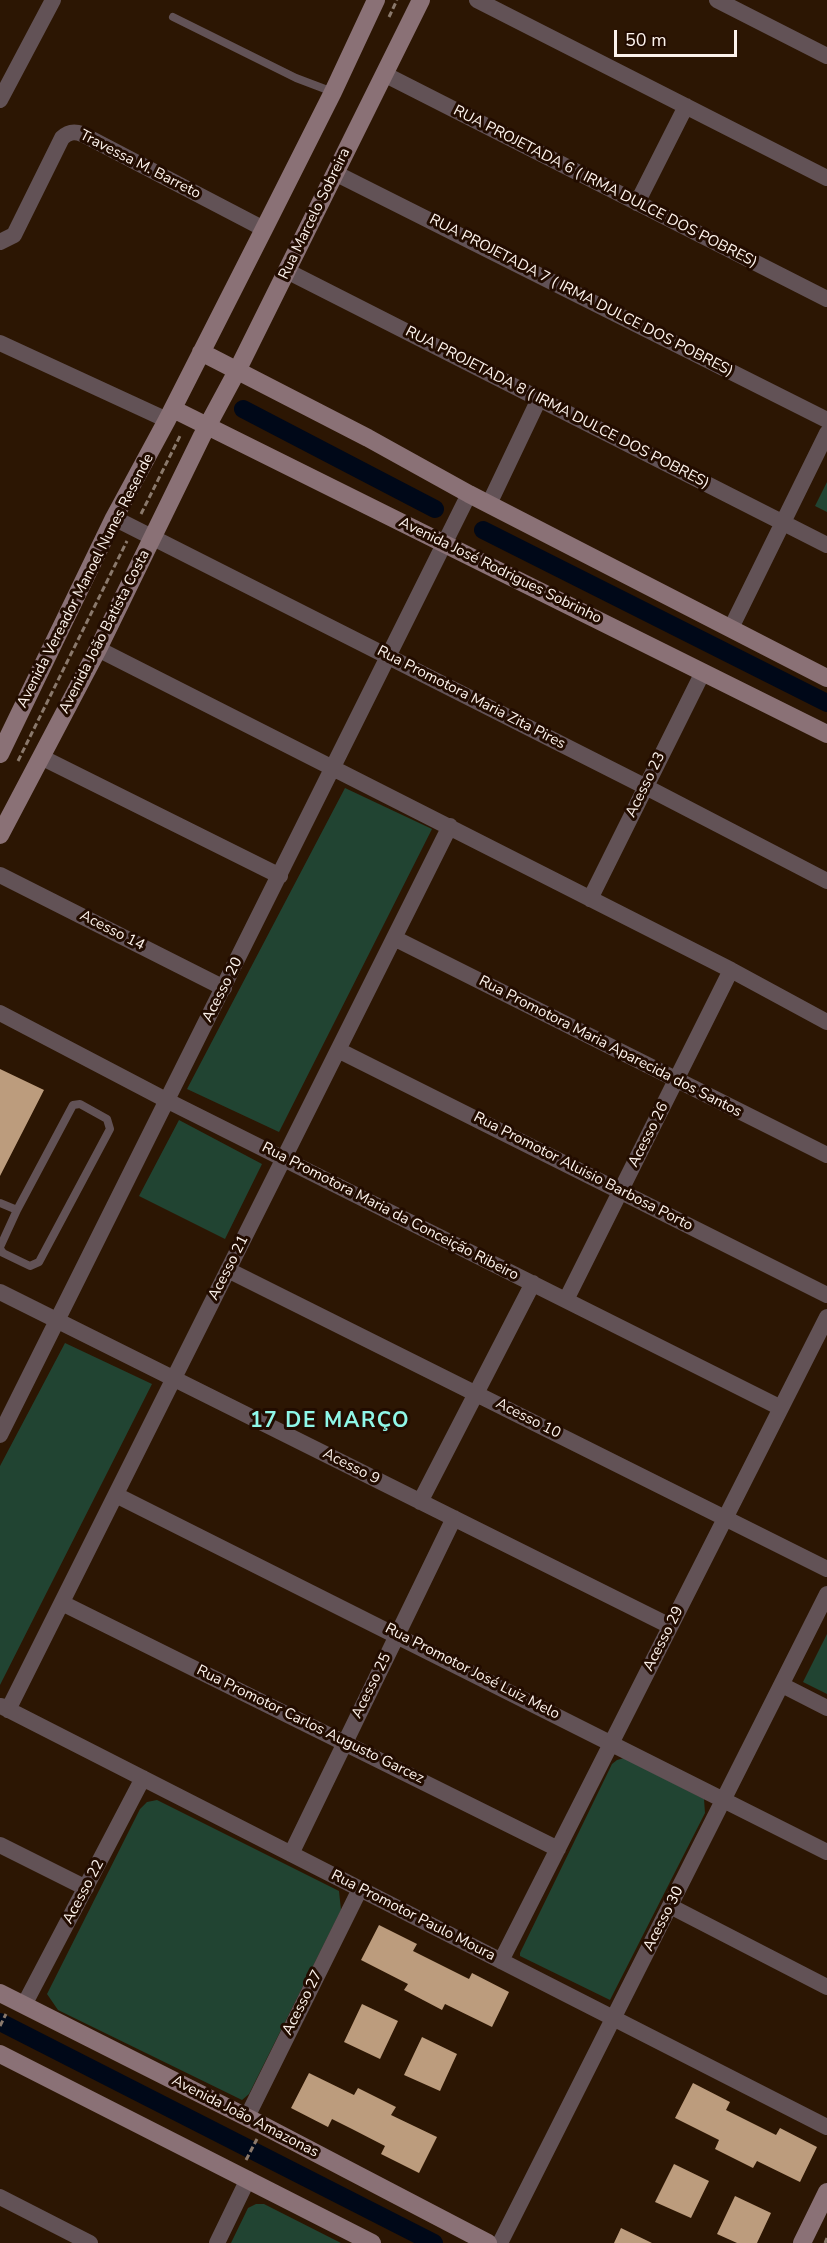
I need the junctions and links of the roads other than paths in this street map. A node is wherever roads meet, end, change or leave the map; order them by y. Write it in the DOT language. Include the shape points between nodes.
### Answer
graph roads {
  1 [pos="53,0"];
  2 [pos="376,0"];
  3 [pos="421,0"];
  4 [pos="477,0"];
  5 [pos="717,0"];
  6 [pos="173,17"];
  7 [pos="827,56"];
  8 [pos="384,74"];
  9 [pos="333,92"];
  10 [pos="0,100"];
  11 [pos="686,106"];
  12 [pos="335,173"];
  13 [pos="827,178"];
  14 [pos="637,203"];
  15 [pos="264,229"];
  16 [pos="0,242"];
  17 [pos="287,271"];
  18 [pos="827,299"];
  19 [pos="0,343"];
  20 [pos="201,352"];
  21 [pos="237,371"];
  22 [pos="539,399"];
  23 [pos="170,415"];
  24 [pos="827,420"];
  25 [pos="207,427"];
  26 [pos="827,433"];
  27 [pos="469,494"];
  28 [pos="489,504"];
  29 [pos="114,518"];
  30 [pos="782,522"];
  31 [pos="152,537"];
  32 [pos="446,544"];
  33 [pos="827,545"];
  34 [pos="731,628"];
  35 [pos="98,649"];
  36 [pos="389,657"];
  37 [pos="703,672"];
  38 [pos="827,678"];
  39 [pos="827,734"];
  40 [pos="0,754"];
  41 [pos="41,757"];
  42 [pos="334,767"];
  43 [pos="646,787"];
  44 [pos="450,826"];
  45 [pos="0,835"];
  46 [pos="0,875"];
  47 [pos="280,876"];
  48 [pos="827,880"];
  49 [pos="591,899"];
  50 [pos="394,938"];
  51 [pos="732,970"];
  52 [pos="224,988"];
  53 [pos="0,1013"];
  54 [pos="827,1022"];
  55 [pos="338,1050"];
  56 [pos="676,1080"];
  57 [pos="168,1101"];
  58 [pos="827,1155"];
  59 [pos="284,1159"];
  60 [pos="621,1191"];
  61 [pos="0,1203"];
  62 [pos="16,1210"];
  63 [pos="0,1248"];
  64 [pos="228,1270"];
  65 [pos="532,1283"];
  66 [pos="0,1292"];
  67 [pos="827,1295"];
  68 [pos="566,1300"];
  69 [pos="827,1317"];
  70 [pos="57,1320"];
  71 [pos="174,1378"];
  72 [pos="476,1393"];
  73 [pos="781,1408"];
  74 [pos="1,1432"];
  75 [pos="116,1495"];
  76 [pos="420,1502"];
  77 [pos="454,1518"];
  78 [pos="725,1518"];
  79 [pos="827,1569"];
  80 [pos="827,1594"];
  81 [pos="62,1603"];
  82 [pos="670,1626"];
  83 [pos="397,1635"];
  84 [pos="782,1685"];
  85 [pos="4,1708"];
  86 [pos="827,1708"];
  87 [pos="345,1742"];
  88 [pos="611,1743"];
  89 [pos="143,1778"];
  90 [pos="724,1799"];
  91 [pos="0,1845"];
  92 [pos="558,1849"];
  93 [pos="827,1852"];
  94 [pos="291,1854"];
  95 [pos="86,1888"];
  96 [pos="360,1889"];
  97 [pos="670,1906"];
  98 [pos="501,1961"];
  99 [pos="827,1987"];
  100 [pos="11,2002"];
  101 [pos="613,2018"];
  102 [pos="0,2054"];
  103 [pos="246,2117"];
  104 [pos="827,2127"];
  105 [pos="247,2171"];
  106 [pos="827,2193"];
  107 [pos="0,2197"];
  108 [pos="90,2243"];
  109 [pos="217,2243"];
  110 [pos="372,2243"];
  111 [pos="488,2243"];
  112 [pos="500,2243"];
  113 [pos="802,2243"];
  1 -- 10 [label="street"];
  2 -- 9 [label="street"];
  3 -- 8 [label="street, Rua Marcelo Sobreira"];
  4 -- 11 [label="street"];
  5 -- 7 [label="street"];
  6 -- 9 [label="lane" via="296,78"];
  8 -- 12 [label="street, Rua Marcelo Sobreira"];
  8 -- 14 [label="street, RUA PROJETADA 6 ( IRMA DULCE DOS POBRES)"];
  9 -- 15 [label="street"];
  11 -- 13 [label="street"];
  11 -- 14 [label="street"];
  12 -- 17 [label="street, Rua Marcelo Sobreira"];
  12 -- 24 [label="street, RUA PROJETADA 7 ( IRMA DULCE DOS POBRES)"];
  14 -- 18 [label="street, RUA PROJETADA 6 ( IRMA DULCE DOS POBRES)"];
  15 -- 16 [label="street, Travessa M. Barreto" via="74,132 62,138 14,235"];
  15 -- 20 [label="street"];
  17 -- 21 [label="street, Rua Marcelo Sobreira"];
  17 -- 22 [label="street, RUA PROJETADA 8 ( IRMA DULCE DOS POBRES)"];
  19 -- 23 [label="street"];
  20 -- 21 [label="street"];
  20 -- 23 [label="street"];
  21 -- 25 [label="street, Rua Marcelo Sobreira"];
  21 -- 27 [label="street"];
  22 -- 28 [label="street"];
  22 -- 30 [label="street, RUA PROJETADA 8 ( IRMA DULCE DOS POBRES)"];
  23 -- 25 [label="street, Avenida José Rodrigues Sobrinho"];
  23 -- 29 [label="street, Avenida Vereador Manoel Nunes Resende"];
  25 -- 31 [label="street, Avenida João Batista Costa"];
  25 -- 32 [label="street, Avenida José Rodrigues Sobrinho"];
  26 -- 30 [label="street"];
  27 -- 28 [label="street"];
  27 -- 32 [label="street, Acesso 20"];
  28 -- 34 [label="street"];
  29 -- 31 [label="street, Rua Promotora Maria Zita Pires"];
  29 -- 40 [label="street, Avenida Vereador Manoel Nunes Resende"];
  30 -- 33 [label="street, RUA PROJETADA 8 ( IRMA DULCE DOS POBRES)"];
  30 -- 34 [label="street"];
  31 -- 35 [label="street, Avenida João Batista Costa"];
  31 -- 36 [label="street, Rua Promotora Maria Zita Pires"];
  32 -- 36 [label="street, Acesso 20"];
  32 -- 37 [label="street, Avenida José Rodrigues Sobrinho"];
  34 -- 38 [label="street"];
  35 -- 41 [label="street, Avenida João Batista Costa"];
  35 -- 42 [label="street"];
  36 -- 42 [label="street, Acesso 20"];
  36 -- 43 [label="street, Rua Promotora Maria Zita Pires"];
  37 -- 39 [label="street, Avenida José Rodrigues Sobrinho"];
  37 -- 43 [label="street, Acesso 23"];
  41 -- 45 [label="street, Avenida João Batista Costa"];
  41 -- 47 [label="street"];
  42 -- 44 [label="street"];
  42 -- 47 [label="street, Acesso 20"];
  43 -- 48 [label="street, Rua Promotora Maria Zita Pires"];
  43 -- 49 [label="street, Acesso 23"];
  44 -- 49 [label="street"];
  44 -- 50 [label="street, Acesso 21"];
  46 -- 52 [label="street, Acesso 14"];
  47 -- 52 [label="street, Acesso 20"];
  49 -- 51 [label="street"];
  50 -- 55 [label="street, Acesso 21"];
  50 -- 56 [label="street, Rua Promotora Maria Aparecida dos Santos"];
  51 -- 54 [label="street"];
  51 -- 56 [label="street, Acesso 26"];
  52 -- 57 [label="street, Acesso 20"];
  53 -- 57 [label="street, Rua Promotora Maria da Conceição Ribeiro"];
  55 -- 59 [label="street, Acesso 21"];
  55 -- 60 [label="street, Rua Promotor Aluisio Barbosa Porto"];
  56 -- 58 [label="street, Rua Promotora Maria Aparecida dos Santos"];
  56 -- 60 [label="street, Acesso 26"];
  57 -- 59 [label="street, Rua Promotora Maria da Conceição Ribeiro"];
  57 -- 70 [label="street, Acesso 20"];
  59 -- 64 [label="street, Acesso 21"];
  59 -- 65 [label="street, Rua Promotora Maria da Conceição Ribeiro"];
  60 -- 67 [label="street, Rua Promotor Aluisio Barbosa Porto"];
  60 -- 68 [label="street, Acesso 26"];
  61 -- 62 [label="lane"];
  62 -- 63 [label="lane"];
  62 -- 63 [label="lane" via="73,1105 80,1104 107,1119 110,1129 39,1262 30,1266"];
  64 -- 71 [label="street, Acesso 21"];
  64 -- 72 [label="street, Acesso 10"];
  65 -- 68 [label="street, Rua Promotora Maria da Conceição Ribeiro"];
  65 -- 72 [label="street"];
  66 -- 70 [label="street, Acesso 9"];
  68 -- 73 [label="street, Rua Promotora Maria da Conceição Ribeiro"];
  69 -- 73 [label="street, Acesso 29"];
  70 -- 71 [label="street, Acesso 9"];
  70 -- 74 [label="street, Acesso 20"];
  71 -- 75 [label="street, Acesso 21"];
  71 -- 76 [label="street, Acesso 9"];
  72 -- 76 [label="street"];
  72 -- 78 [label="street, Acesso 10"];
  73 -- 78 [label="street, Acesso 29"];
  75 -- 81 [label="street, Acesso 21"];
  75 -- 83 [label="street, Rua Promotor José Luiz Melo"];
  76 -- 77 [label="street, Acesso 9"];
  77 -- 82 [label="street, Acesso 9"];
  77 -- 83 [label="street, Acesso 25"];
  78 -- 79 [label="street, Acesso 10"];
  78 -- 82 [label="street, Acesso 29"];
  80 -- 84 [label="street, Acesso 30"];
  81 -- 85 [label="street, Acesso 21"];
  81 -- 87 [label="street, Rua Promotor Carlos Augusto Garcez"];
  82 -- 88 [label="street, Acesso 29"];
  83 -- 87 [label="street, Acesso 25"];
  83 -- 88 [label="street, Rua Promotor José Luiz Melo"];
  84 -- 86 [label="street"];
  84 -- 90 [label="street, Acesso 30"];
  85 -- 89 [label="street, Rua Promotor Paulo Moura"];
  87 -- 92 [label="street, Rua Promotor Carlos Augusto Garcez"];
  87 -- 94 [label="street, Acesso 25"];
  88 -- 90 [label="street, Rua Promotor José Luiz Melo"];
  88 -- 92 [label="street, Acesso 29"];
  89 -- 94 [label="street, Rua Promotor Paulo Moura"];
  89 -- 95 [label="street, Acesso 22"];
  90 -- 93 [label="street, Rua Promotor José Luiz Melo"];
  90 -- 97 [label="street, Acesso 30"];
  91 -- 95 [label="street"];
  92 -- 98 [label="street, Acesso 29"];
  94 -- 96 [label="street, Rua Promotor Paulo Moura"];
  95 -- 100 [label="street, Acesso 22"];
  96 -- 98 [label="street, Rua Promotor Paulo Moura"];
  96 -- 103 [label="street, Acesso 27"];
  97 -- 99 [label="street"];
  97 -- 101 [label="street, Acesso 30"];
  98 -- 101 [label="street, Rua Promotor Paulo Moura"];
  100 -- 103 [label="street, Avenida João Amazonas"];
  101 -- 104 [label="street, Rua Promotor Paulo Moura"];
  101 -- 112 [label="street, Acesso 30"];
  102 -- 105 [label="street"];
  103 -- 111 [label="street, Avenida João Amazonas"];
  105 -- 109 [label="street"];
  105 -- 110 [label="street"];
  106 -- 113 [label="street"];
  107 -- 108 [label="street"];
}
